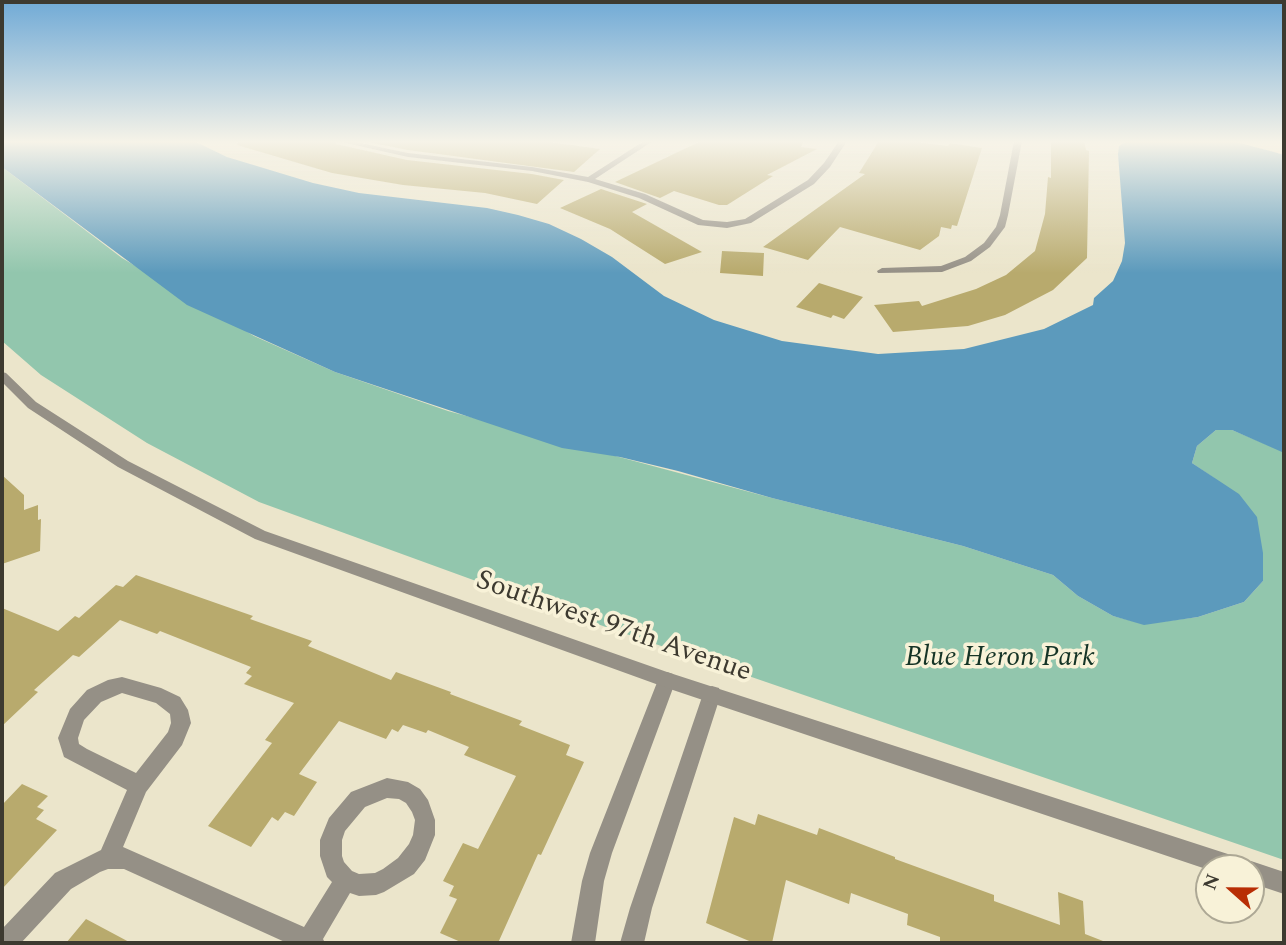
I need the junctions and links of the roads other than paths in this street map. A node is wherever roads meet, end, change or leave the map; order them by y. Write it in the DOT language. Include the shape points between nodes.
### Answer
graph roads {
  1 [pos="606,185"];
  2 [pos="808,185"];
  3 [pos="1010,185"];
  4 [pos="882,271"];
  5 [pos="2,376"];
  6 [pos="667,680"];
  7 [pos="712,694"];
  8 [pos="139,785"];
  9 [pos="1195,854"];
  10 [pos="108,858"];
  11 [pos="1265,877"];
  12 [pos="345,880"];
  13 [pos="1284,883"];
  14 [pos="311,942"];
  15 [pos="5,943"];
  16 [pos="583,943"];
  17 [pos="632,943"];
  1 -- 2 [label="street" via="701,223 732,225 748,221"];
  3 -- 4 [label="street" via="995,237 968,259 942,269"];
  5 -- 6 [label="street, Southwest 97th Avenue" via="32,405 123,464 260,535"];
  6 -- 7 [label="street, Southwest 97th Avenue"];
  6 -- 16 [label="street" via="601,853"];
  7 -- 9 [label="street, Southwest 97th Avenue"];
  7 -- 17 [label="street"];
  8 -- 8 [label="street" via="175,738 181,723 179,710 162,696 114,686 94,696 77,715 68,738 71,750"];
  8 -- 10 [label="street"];
  10 -- 14 [label="street" via="137,862"];
  10 -- 15 [label="street" via="63,881"];
  11 -- 13 [label="street"];
  12 -- 12 [label="street" via="335,869 331,848 345,810 358,799 387,788 413,796 425,820 424,835 406,866 376,884"];
  12 -- 14 [label="street"];
}
